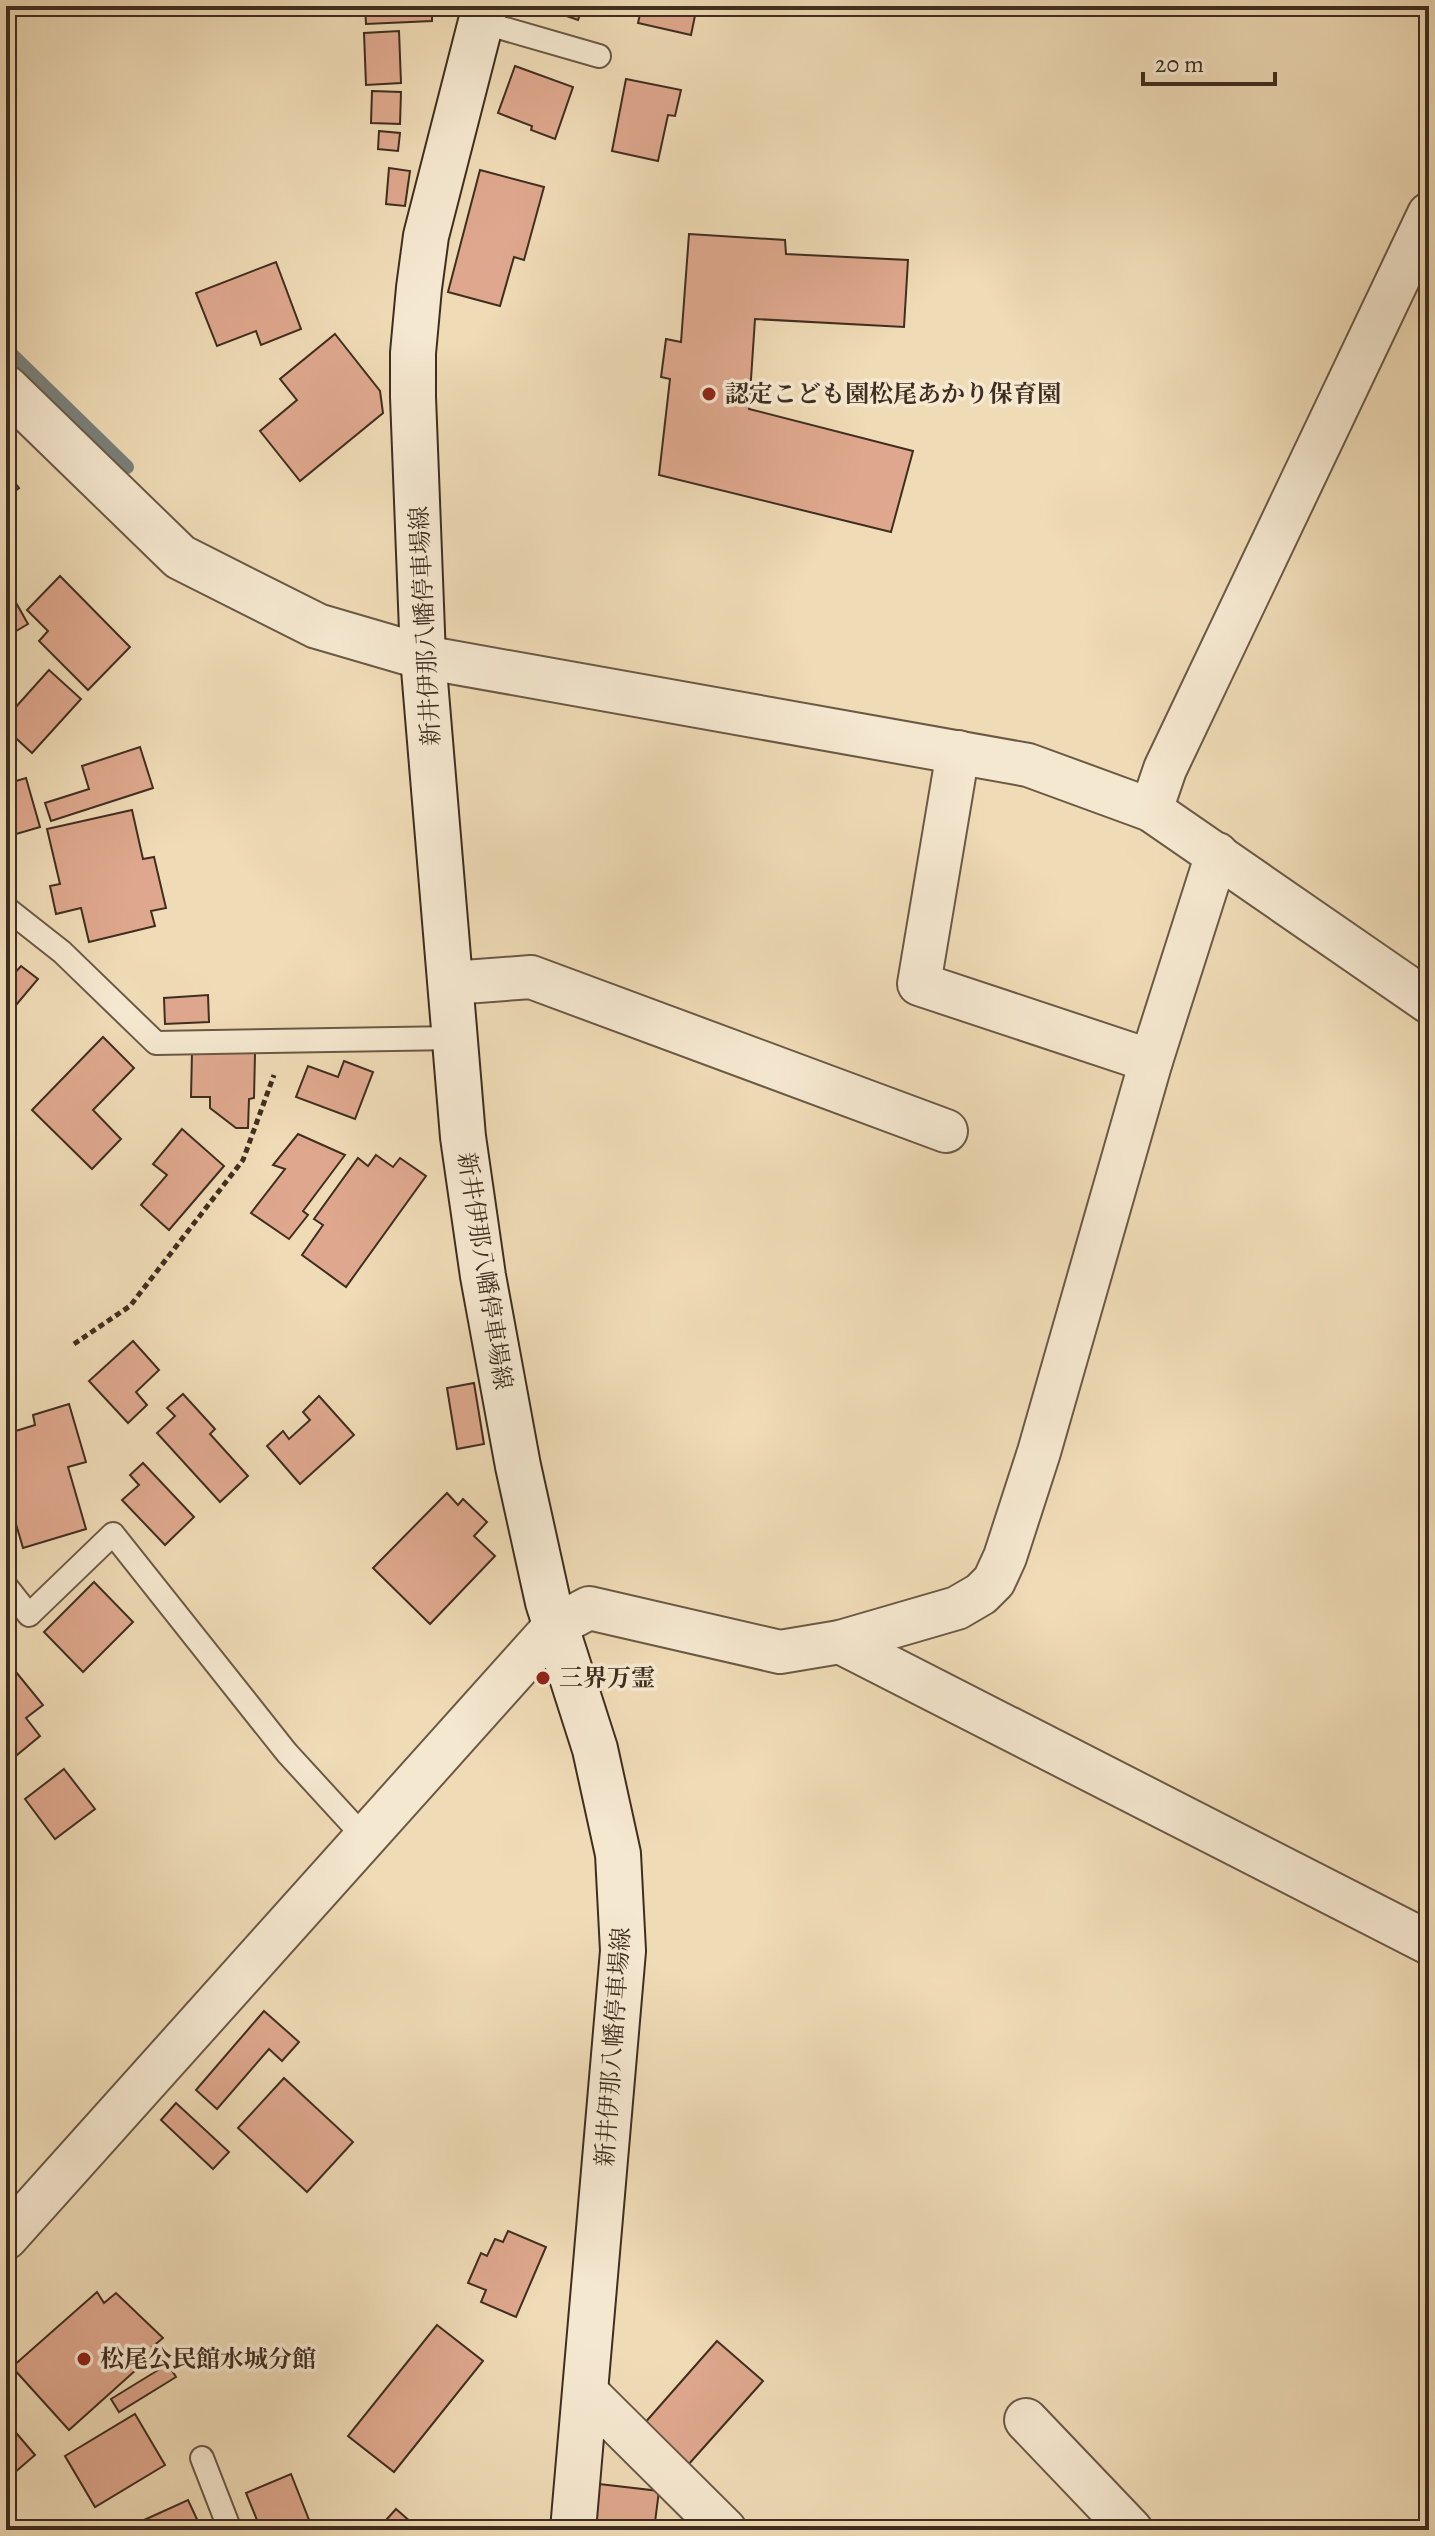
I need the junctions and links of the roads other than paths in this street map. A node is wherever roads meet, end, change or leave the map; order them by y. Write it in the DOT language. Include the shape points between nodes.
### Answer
graph roads {
  1 [pos="483,14"];
  2 [pos="599,56"];
  3 [pos="1429,214"];
  4 [pos="6,388"];
  5 [pos="423,657"];
  6 [pos="958,752"];
  7 [pos="1151,810"];
  8 [pos="1217,854"];
  9 [pos="6,908"];
  10 [pos="451,983"];
  11 [pos="1429,1002"];
  12 [pos="455,1038"];
  13 [pos="1151,1061"];
  14 [pos="946,1131"];
  15 [pos="6,1586"];
  16 [pos="555,1626"];
  17 [pos="840,1642"];
  18 [pos="365,1838"];
  19 [pos="1429,1943"];
  20 [pos="8,2230"];
  21 [pos="586,2392"];
  22 [pos="1026,2420"];
  23 [pos="202,2458"];
  24 [pos="230,2530"];
  25 [pos="573,2530"];
  26 [pos="725,2530"];
  27 [pos="1131,2530"];
  1 -- 2 [label="lane"];
  1 -- 5 [label="main road, 新井伊那八幡停車場線" via="426,236 417,301 413,397"];
  3 -- 7 [label="street" via="1165,769"];
  4 -- 5 [label="main road" via="180,557 317,626"];
  5 -- 6 [label="street"];
  5 -- 10 [label="main road, 新井伊那八幡停車場線"];
  6 -- 7 [label="street" via="1028,765"];
  6 -- 13 [label="street" via="919,984"];
  7 -- 8 [label="street"];
  8 -- 11 [label="street"];
  8 -- 13 [label="street"];
  9 -- 12 [label="lane" via="62,952 156,1043"];
  10 -- 12 [label="main road, 新井伊那八幡停車場線"];
  10 -- 14 [label="street" via="531,977"];
  12 -- 16 [label="main road, 新井伊那八幡停車場線" via="483,1276 518,1466"];
  13 -- 17 [label="street" via="1039,1452 994,1581 957,1608"];
  15 -- 18 [label="lane" via="29,1615 113,1534 287,1753"];
  16 -- 17 [label="street" via="589,1608 780,1652"];
  16 -- 18 [label="street"];
  16 -- 21 [label="main road, 新井伊那八幡停車場線" via="595,1749 618,1854 623,1951"];
  17 -- 19 [label="street"];
  18 -- 20 [label="street"];
  21 -- 25 [label="main road, 新井伊那八幡停車場線"];
  21 -- 26 [label="street"];
  22 -- 27 [label="street"];
  23 -- 24 [label="lane"];
}
